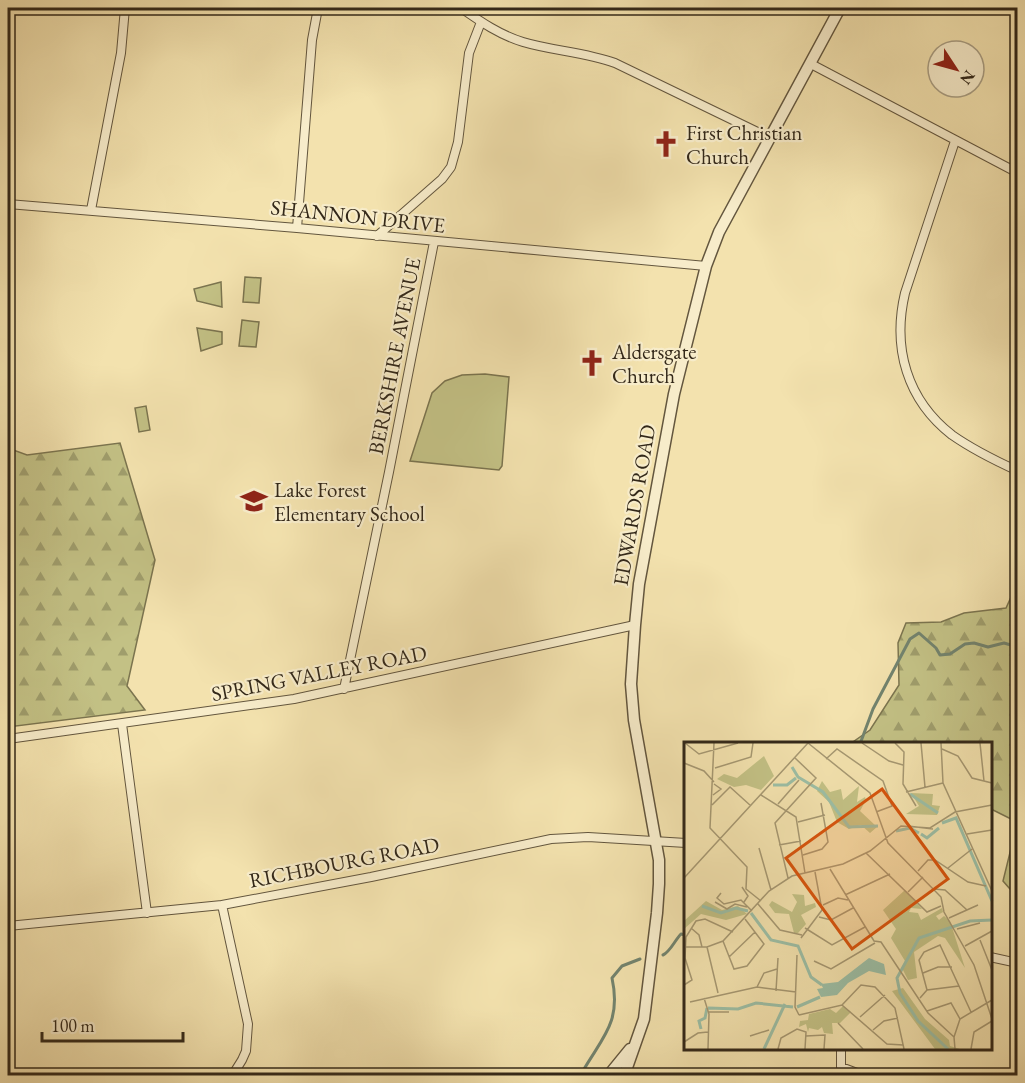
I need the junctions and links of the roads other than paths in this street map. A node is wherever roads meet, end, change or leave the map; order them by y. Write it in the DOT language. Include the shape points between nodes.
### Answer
graph roads {
  1 [pos="124,8"];
  2 [pos="318,8"];
  3 [pos="461,8"];
  4 [pos="840,8"];
  5 [pos="481,22"];
  6 [pos="811,64"];
  7 [pos="770,138"];
  8 [pos="955,141"];
  9 [pos="1017,173"];
  10 [pos="8,204"];
  11 [pos="91,210"];
  12 [pos="297,228"];
  13 [pos="377,236"];
  14 [pos="434,242"];
  15 [pos="706,266"];
  16 [pos="1017,471"];
  17 [pos="634,625"];
  18 [pos="344,689"];
  19 [pos="122,724"];
  20 [pos="8,739"];
  21 [pos="656,840"];
  22 [pos="684,843"];
  23 [pos="222,904"];
  24 [pos="147,913"];
  25 [pos="8,926"];
  26 [pos="992,957"];
  27 [pos="1017,963"];
  28 [pos="635,1041"];
  29 [pos="841,1050"];
  30 [pos="232,1076"];
  31 [pos="608,1076"];
  32 [pos="624,1076"];
  33 [pos="865,1076"];
  1 -- 11 [label="street" via="119,64"];
  2 -- 12 [label="street"];
  3 -- 5 [label="street"];
  4 -- 6 [label="street, EDWARDS ROAD"];
  5 -- 7 [label="street" via="522,41 615,63"];
  5 -- 13 [label="street" via="467,63 458,142 451,167"];
  6 -- 7 [label="street, EDWARDS ROAD"];
  6 -- 8 [label="street"];
  7 -- 15 [label="street, EDWARDS ROAD" via="722,225"];
  8 -- 9 [label="street"];
  8 -- 16 [label="street" via="905,293 900,345 911,383 934,418 963,442"];
  10 -- 11 [label="street, SHANNON DRIVE"];
  11 -- 12 [label="street, SHANNON DRIVE"];
  12 -- 13 [label="street, SHANNON DRIVE"];
  13 -- 14 [label="street, SHANNON DRIVE"];
  14 -- 15 [label="street, SHANNON DRIVE"];
  14 -- 18 [label="street, BERKSHIRE AVENUE"];
  15 -- 17 [label="street, EDWARDS ROAD" via="674,394"];
  17 -- 18 [label="street, SPRING VALLEY ROAD"];
  17 -- 21 [label="street, EDWARDS ROAD" via="633,720"];
  18 -- 19 [label="street, SPRING VALLEY ROAD"];
  19 -- 20 [label="street, SPRING VALLEY ROAD"];
  19 -- 24 [label="street"];
  21 -- 22 [label="street, RICHBOURG ROAD"];
  21 -- 23 [label="street, RICHBOURG ROAD" via="551,839"];
  21 -- 28 [label="street, EDWARDS ROAD" via="657,913 644,1019"];
  23 -- 24 [label="street, RICHBOURG ROAD"];
  23 -- 30 [label="street" via="248,1024 246,1051"];
  24 -- 25 [label="street, RICHBOURG ROAD"];
  26 -- 27 [label="street"];
  28 -- 31 [label="street, EDWARDS ROAD"];
  28 -- 32 [label="street, EDWARDS ROAD"];
  29 -- 33 [label="street" via="841,1066"];
}
